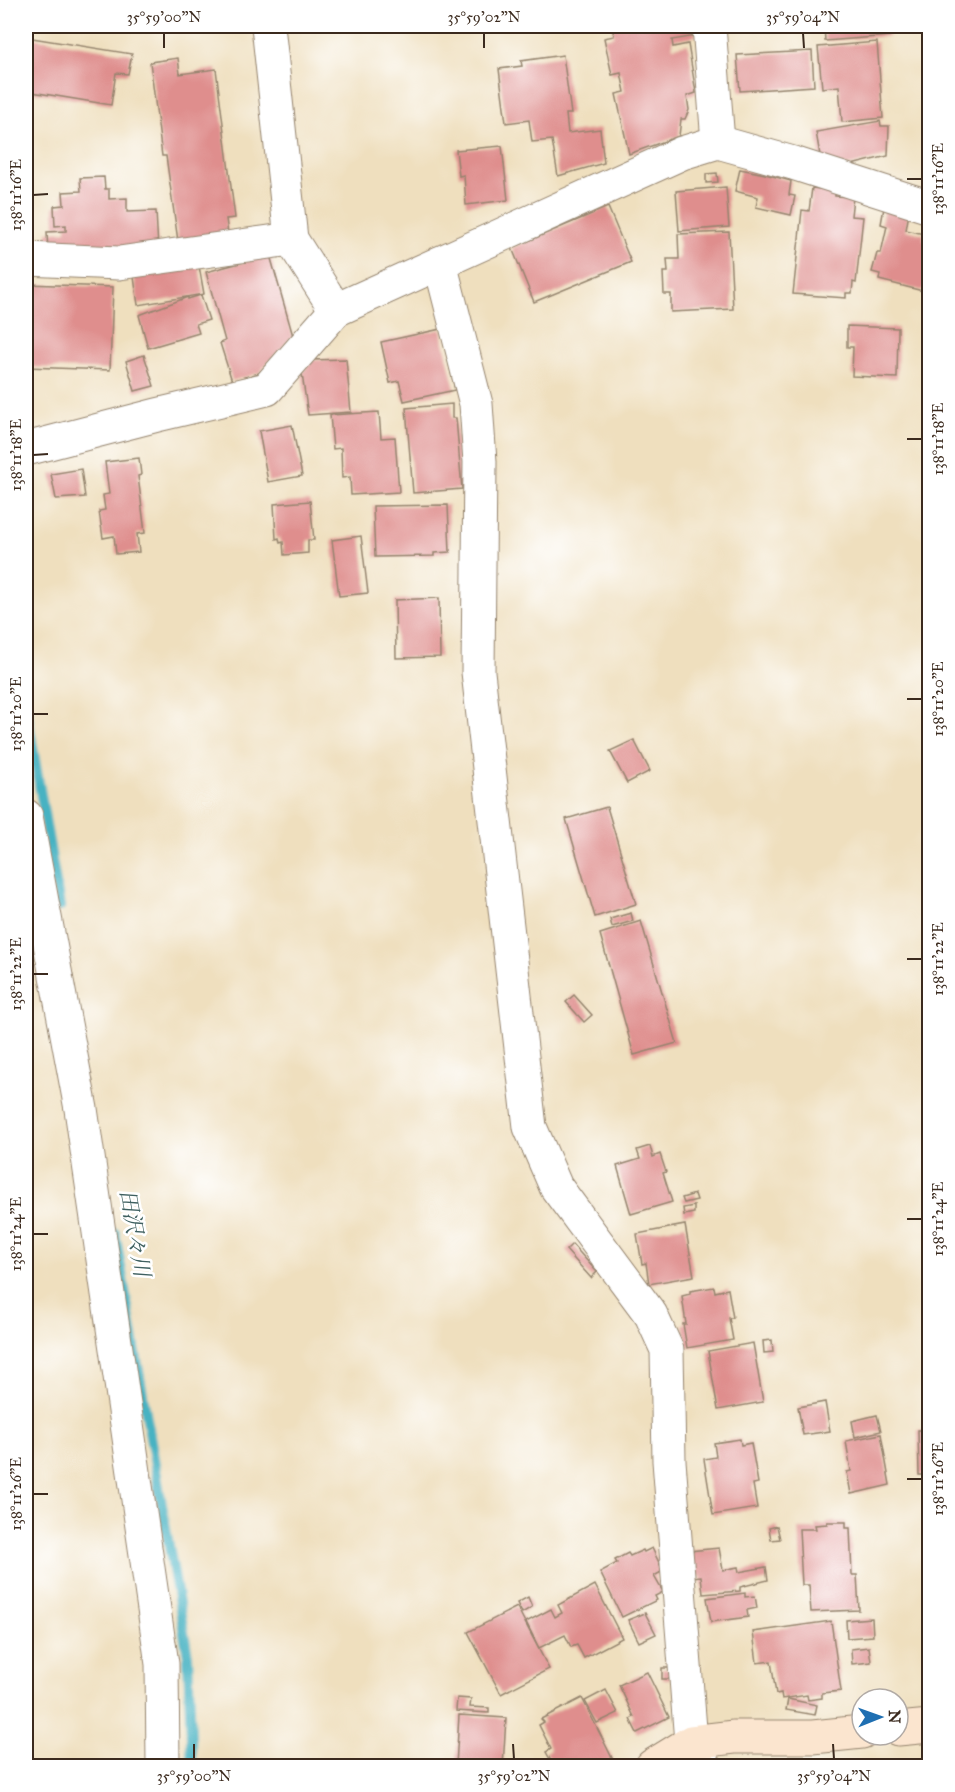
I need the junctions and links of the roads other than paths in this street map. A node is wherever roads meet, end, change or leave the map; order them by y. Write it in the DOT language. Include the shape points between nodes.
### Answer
graph roads {
  1 [pos="268,26"];
  2 [pos="709,26"];
  3 [pos="718,142"];
  4 [pos="930,207"];
  5 [pos="291,239"];
  6 [pos="26,259"];
  7 [pos="440,263"];
  8 [pos="336,310"];
  9 [pos="26,449"];
  10 [pos="26,816"];
  11 [pos="930,1726"];
  12 [pos="910,1728"];
  13 [pos="850,1733"];
  14 [pos="698,1754"];
  15 [pos="163,1767"];
  16 [pos="652,1767"];
  1 -- 5 [label="street"];
  2 -- 3 [label="street"];
  3 -- 4 [label="street"];
  3 -- 7 [label="street" via="682,153"];
  5 -- 6 [label="street" via="119,263"];
  5 -- 8 [label="street"];
  7 -- 8 [label="street"];
  7 -- 14 [label="street" via="476,404 480,462 477,672 530,1127 556,1187 651,1315 667,1350 669,1461"];
  8 -- 9 [label="street" via="267,388"];
  10 -- 15 [label="street" via="81,1109 162,1664"];
  11 -- 12 [label="street"];
  13 -- 14 [label="street" via="734,1737"];
  14 -- 16 [label="street"];
}
